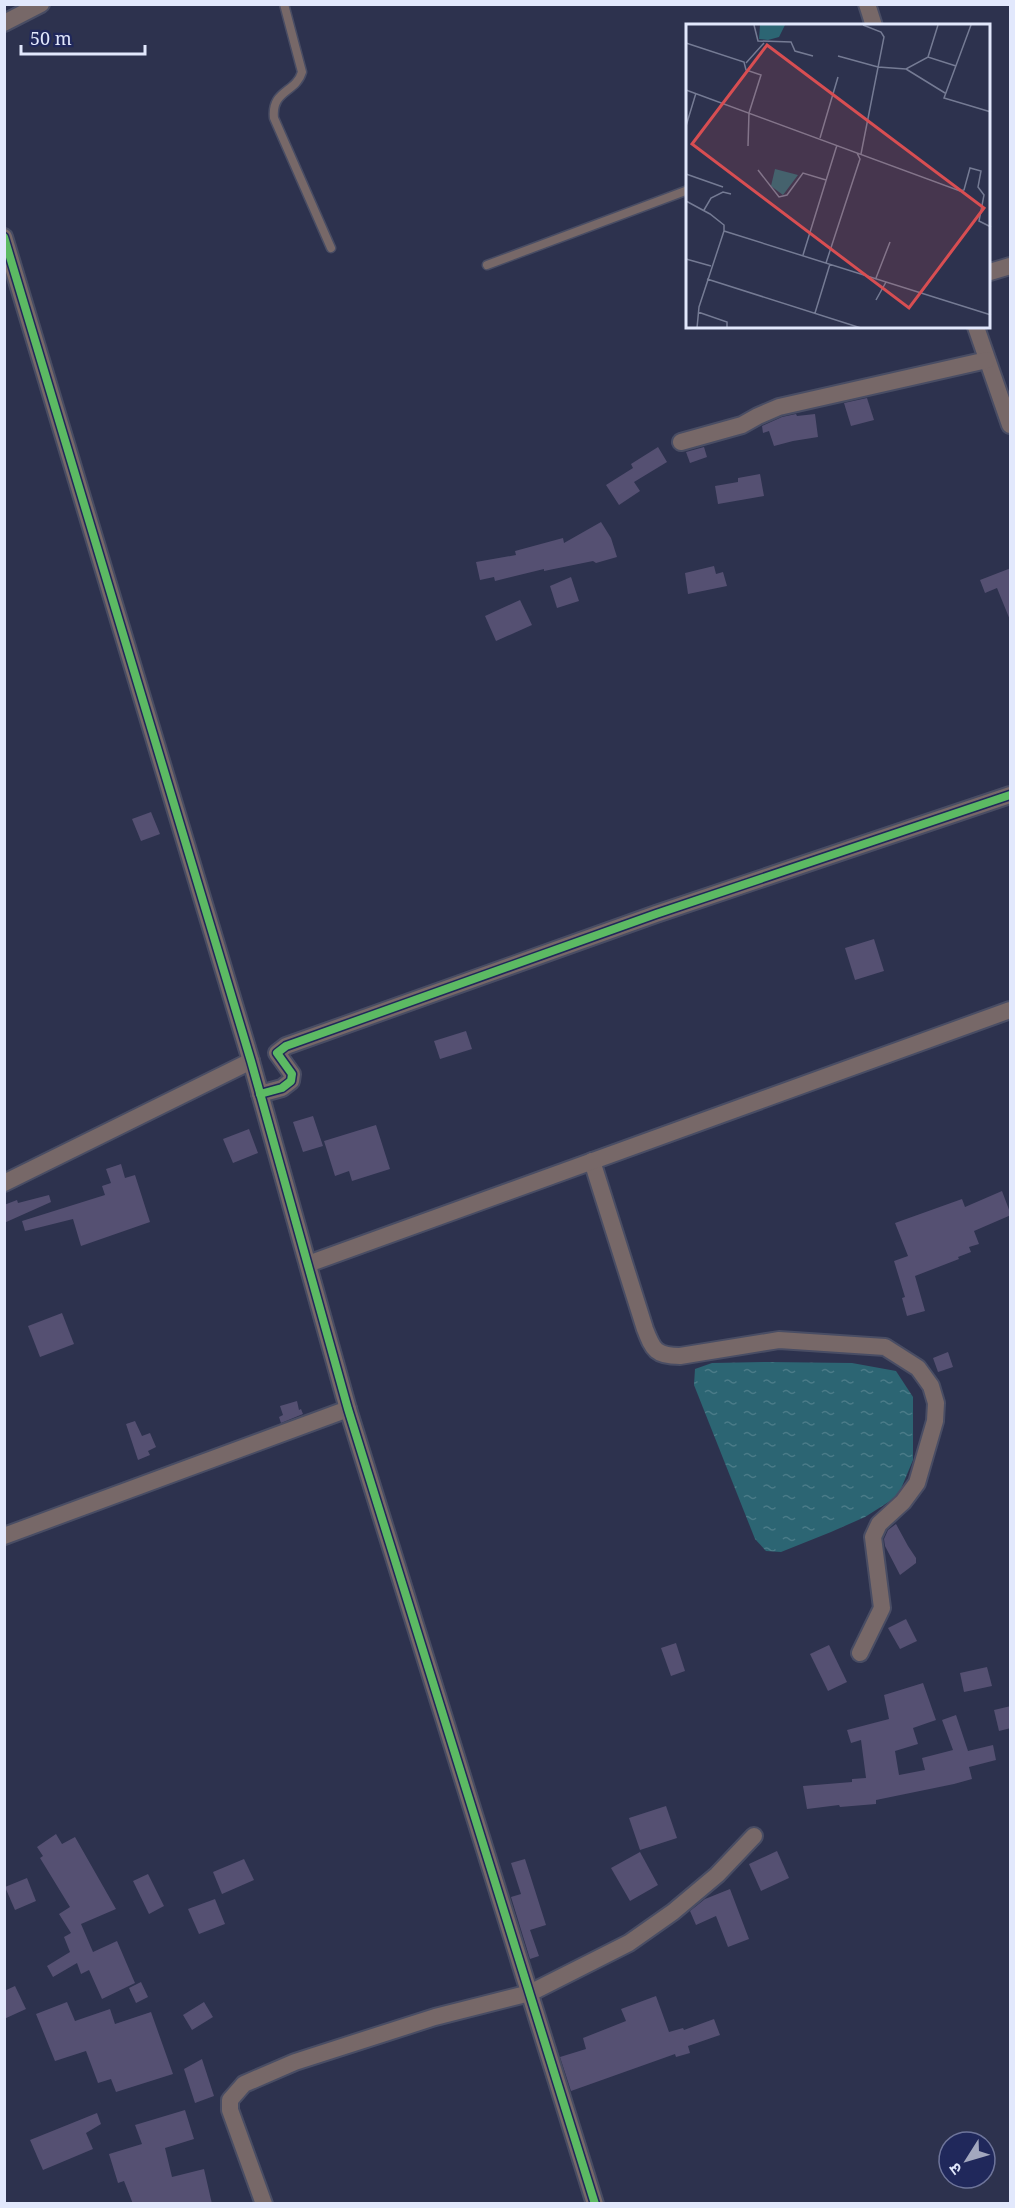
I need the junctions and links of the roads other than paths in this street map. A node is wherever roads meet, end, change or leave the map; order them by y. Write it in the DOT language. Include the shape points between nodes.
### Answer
graph roads {
  1 [pos="41,4"];
  2 [pos="284,4"];
  3 [pos="867,4"];
  4 [pos="4,23"];
  5 [pos="873,24"];
  6 [pos="686,191"];
  7 [pos="4,237"];
  8 [pos="331,248"];
  9 [pos="487,265"];
  10 [pos="1011,266"];
  11 [pos="991,272"];
  12 [pos="976,328"];
  13 [pos="987,360"];
  14 [pos="1011,425"];
  15 [pos="681,442"];
  16 [pos="1011,795"];
  17 [pos="1011,1010"];
  18 [pos="250,1061"];
  19 [pos="260,1094"];
  20 [pos="592,1161"];
  21 [pos="4,1183"];
  22 [pos="308,1264"];
  23 [pos="348,1409"];
  24 [pos="4,1536"];
  25 [pos="860,1653"];
  26 [pos="754,1836"];
  27 [pos="530,1993"];
  28 [pos="264,2204"];
  29 [pos="595,2204"];
  1 -- 4 [label="street"];
  2 -- 8 [label="lane" via="302,72 275,102 274,118"];
  3 -- 5 [label="street"];
  6 -- 9 [label="lane"];
  7 -- 18 [label="street"];
  10 -- 11 [label="street"];
  12 -- 13 [label="street"];
  13 -- 14 [label="street"];
  13 -- 15 [label="street" via="779,407 742,426"];
  16 -- 19 [label="street" via="656,914 286,1046 277,1053 292,1074 291,1081"];
  17 -- 20 [label="street"];
  18 -- 19 [label="street"];
  18 -- 21 [label="street"];
  19 -- 22 [label="street"];
  20 -- 22 [label="street"];
  20 -- 25 [label="street" via="645,1329 657,1352 680,1356 779,1340 885,1347 918,1368 931,1386 936,1403 935,1421 917,1484 879,1524 873,1537 882,1608"];
  22 -- 23 [label="street"];
  23 -- 24 [label="street"];
  23 -- 27 [label="street"];
  26 -- 27 [label="street" via="717,1875 629,1943"];
  27 -- 28 [label="street" via="435,2017 295,2062 244,2084 230,2100 230,2110"];
  27 -- 29 [label="street"];
}
